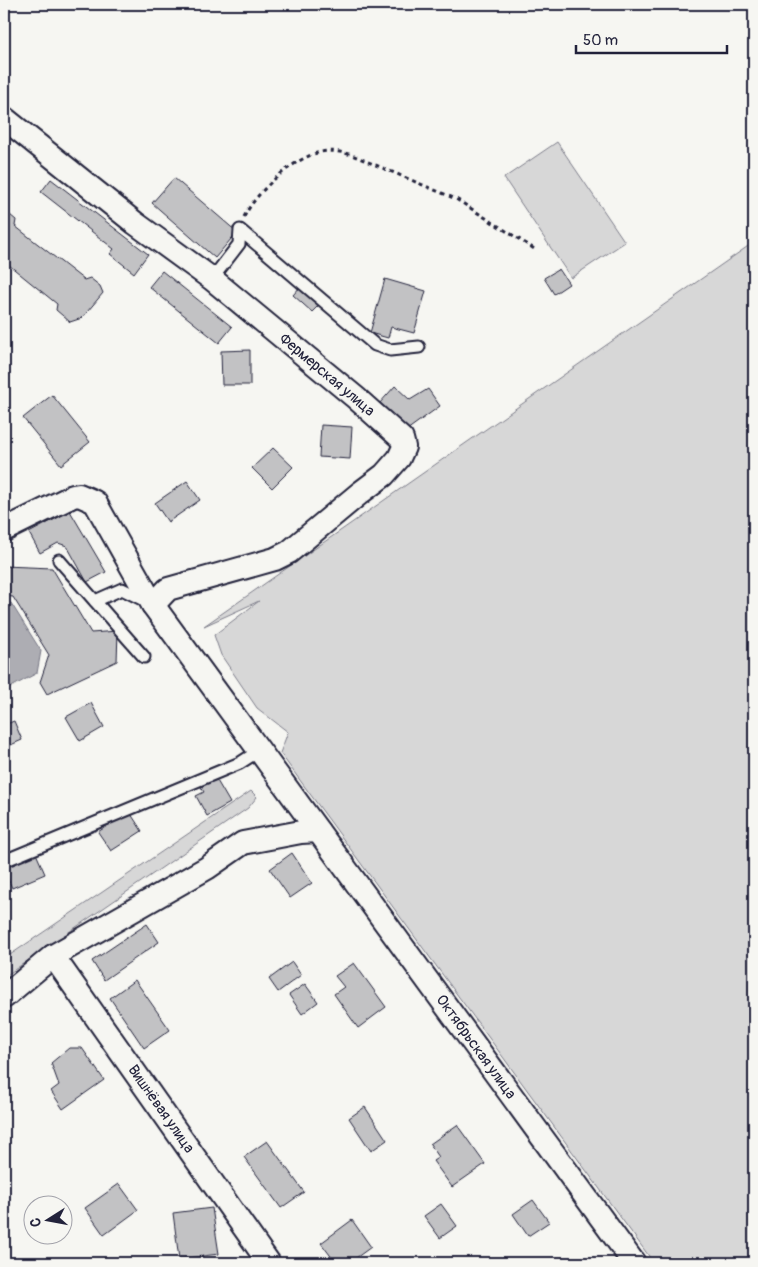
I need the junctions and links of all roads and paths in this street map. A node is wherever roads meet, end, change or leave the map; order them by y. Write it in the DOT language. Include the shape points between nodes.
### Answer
graph roads {
  1 [pos="4,118"];
  2 [pos="240,230"];
  3 [pos="536,250"];
  4 [pos="212,280"];
  5 [pos="420,347"];
  6 [pos="4,530"];
  7 [pos="59,560"];
  8 [pos="95,601"];
  9 [pos="153,605"];
  10 [pos="144,657"];
  11 [pos="260,750"];
  12 [pos="318,831"];
  13 [pos="4,861"];
  14 [pos="53,956"];
  15 [pos="4,997"];
  16 [pos="269,1263"];
  17 [pos="634,1263"];
  1 -- 4 [label="street, Фермерская улица"];
  2 -- 3 [label="path" via="252,202 270,183 304,159 321,152 337,151 456,199"];
  2 -- 4 [label="lane" via="239,244"];
  2 -- 5 [label="lane" via="375,345 390,350"];
  4 -- 9 [label="street, Фермерская улица" via="356,398 402,439 404,447 384,475 289,552 275,559 168,589"];
  6 -- 9 [label="street, Октябрьская улица" via="60,501 79,495 95,502"];
  7 -- 8 [label="lane"];
  8 -- 9 [label="lane" via="122,589"];
  8 -- 10 [label="lane"];
  9 -- 11 [label="street, Октябрьская улица"];
  11 -- 12 [label="street, Октябрьская улица"];
  11 -- 13 [label="lane" via="240,763"];
  12 -- 14 [label="street" via="243,843 207,868"];
  12 -- 17 [label="street, Октябрьская улица"];
  14 -- 15 [label="street"];
  14 -- 16 [label="street, Вишнёвая улица"];
}
